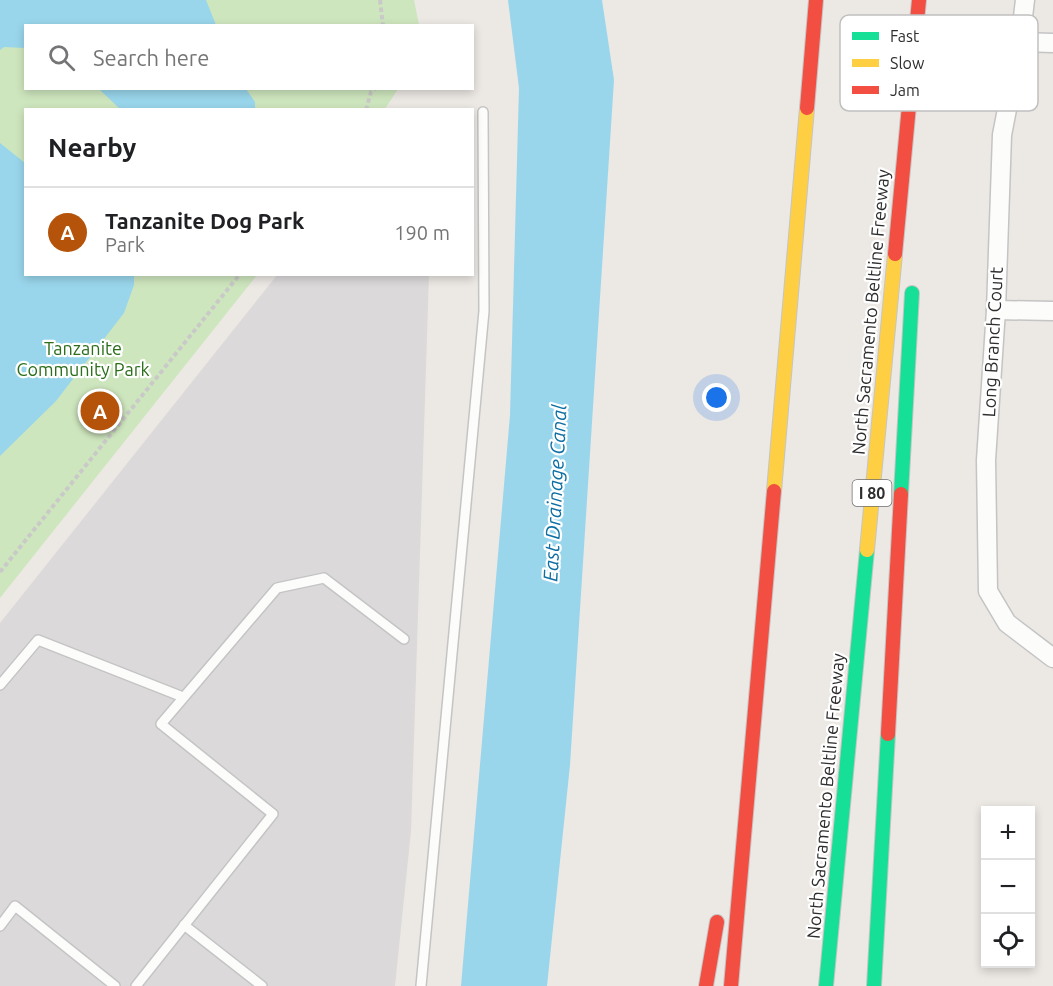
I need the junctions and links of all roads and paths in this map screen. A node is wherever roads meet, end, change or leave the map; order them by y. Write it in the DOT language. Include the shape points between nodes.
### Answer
graph roads {
  1 [pos="380,0"];
  2 [pos="816,0"];
  3 [pos="919,0"];
  4 [pos="929,0"];
  5 [pos="1025,0"];
  6 [pos="918,15"];
  7 [pos="928,15"];
  8 [pos="1023,15"];
  9 [pos="383,24"];
  10 [pos="1038,43"];
  11 [pos="1053,43"];
  12 [pos="374,90"];
  13 [pos="367,108"];
  14 [pos="909,111"];
  15 [pos="922,111"];
  16 [pos="1007,111"];
  17 [pos="483,112"];
  18 [pos="922,119"];
  19 [pos="914,274"];
  20 [pos="238,276"];
  21 [pos="996,310"];
  22 [pos="1053,311"];
  23 [pos="0,572"];
  24 [pos="404,639"];
  25 [pos="1053,658"];
  26 [pos="0,685"];
  27 [pos="183,698"];
  28 [pos="756,699"];
  29 [pos="728,860"];
  30 [pos="720,906"];
  31 [pos="184,925"];
  32 [pos="0,926"];
  33 [pos="115,986"];
  34 [pos="136,986"];
  35 [pos="262,986"];
  36 [pos="421,986"];
  37 [pos="706,986"];
  38 [pos="731,986"];
  39 [pos="826,986"];
  40 [pos="874,986"];
  1 -- 9 [label="path"];
  2 -- 28 [label="highway"];
  3 -- 6 [label="highway, North Sacramento Beltline Freeway / I 80"];
  4 -- 7 [label="highway"];
  5 -- 8 [label="street, Long Branch Court"];
  10 -- 11 [label="street"];
  12 -- 13 [label="path"];
  14 -- 39 [label="highway, North Sacramento Beltline Freeway / I 80"];
  15 -- 18 [label="highway"];
  16 -- 21 [label="street, Long Branch Court" via="1002,135"];
  17 -- 36 [label="lane" via="484,311"];
  19 -- 40 [label="highway"];
  20 -- 23 [label="path"];
  21 -- 22 [label="street"];
  21 -- 25 [label="street, Long Branch Court" via="986,460 988,591 1007,623"];
  24 -- 27 [label="lane" via="324,578 278,588"];
  26 -- 27 [label="lane" via="38,640"];
  27 -- 31 [label="lane" via="161,724 273,814"];
  28 -- 29 [label="highway"];
  28 -- 38 [label="highway"];
  30 -- 37 [label="highway"];
  31 -- 34 [label="lane"];
  31 -- 35 [label="lane"];
  32 -- 33 [label="lane" via="15,906"];
}
